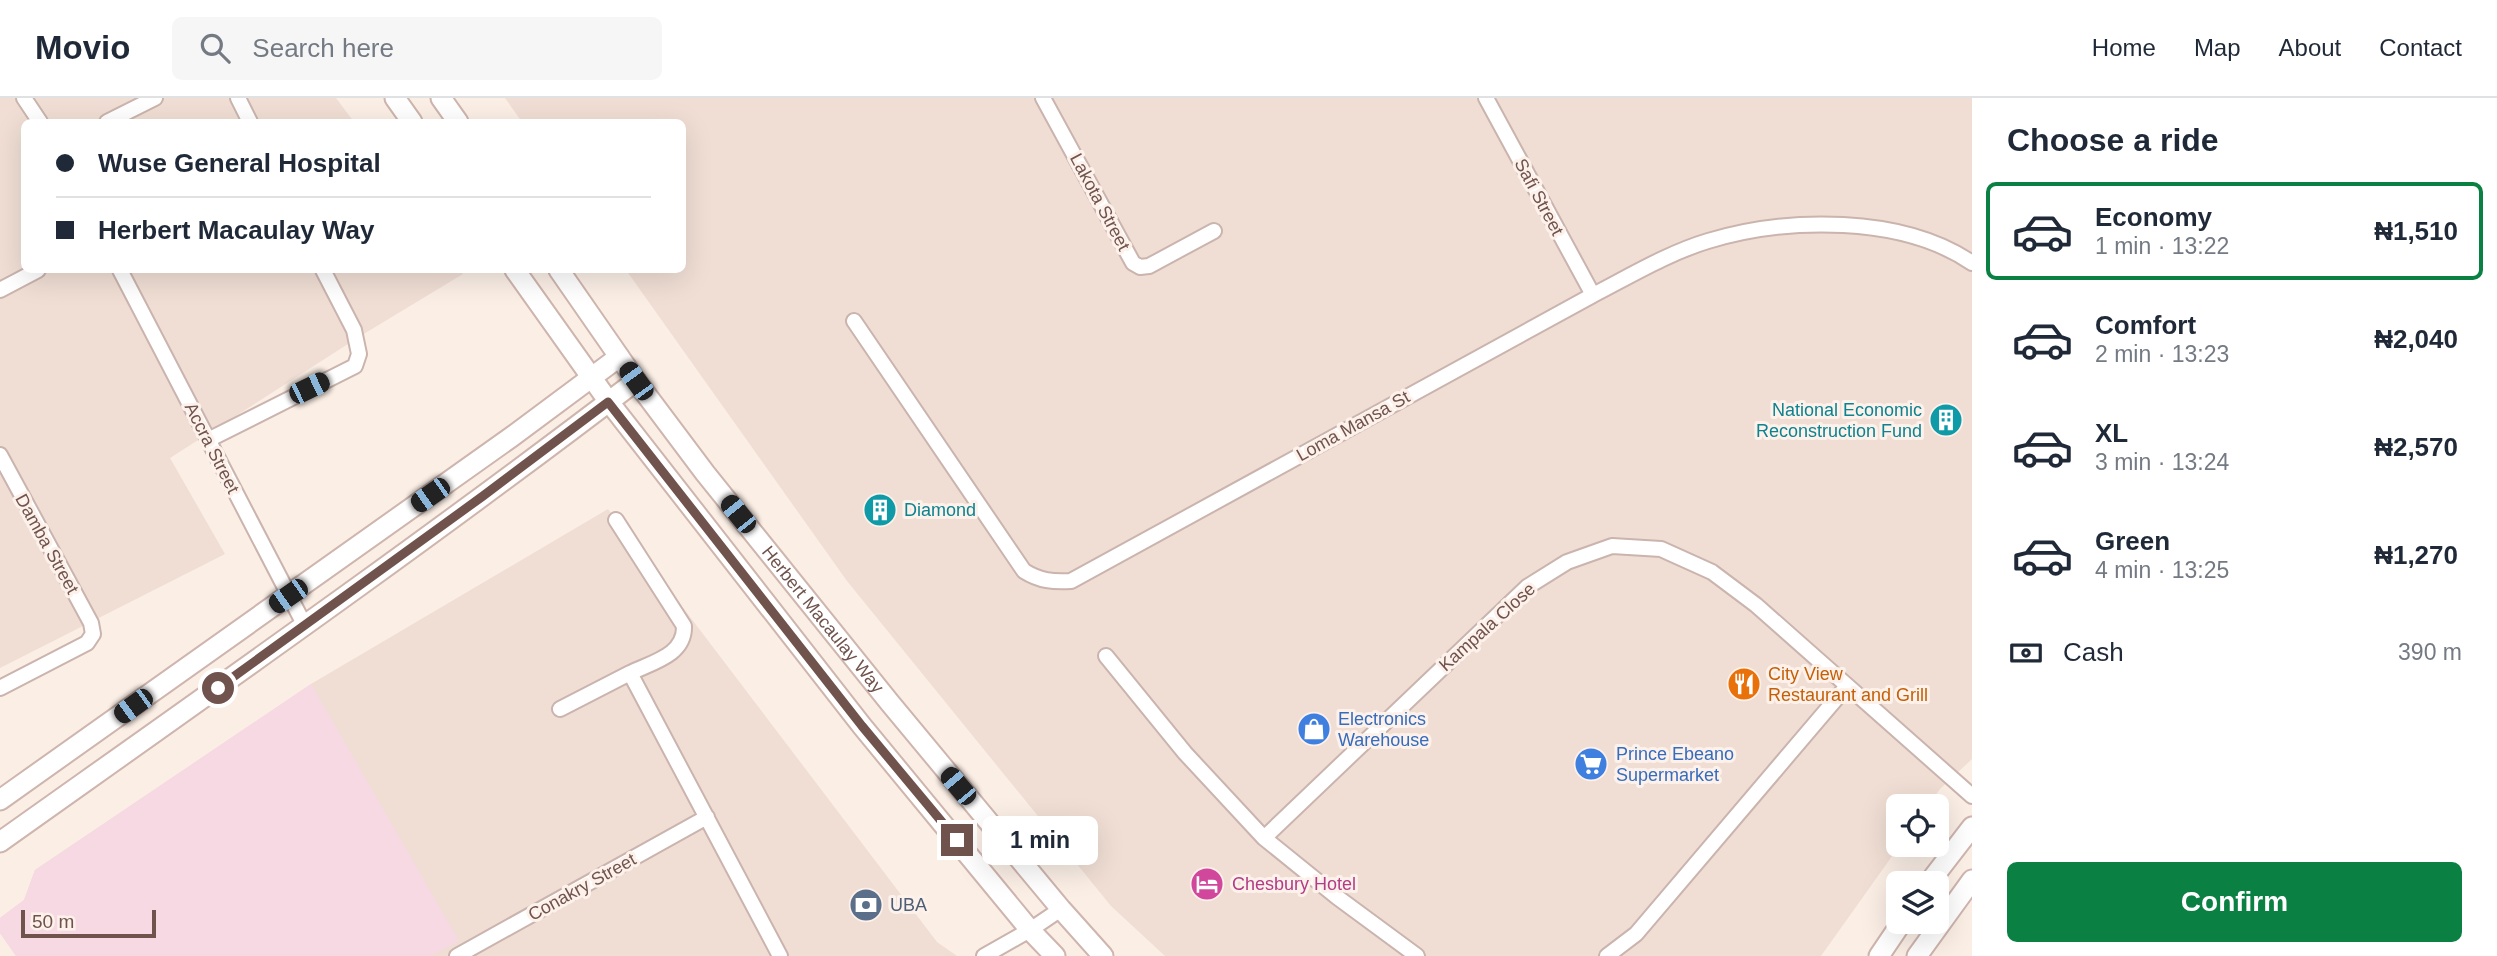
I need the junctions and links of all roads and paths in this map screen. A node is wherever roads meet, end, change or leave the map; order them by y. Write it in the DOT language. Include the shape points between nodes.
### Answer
graph roads {
  1 [pos="24,98"];
  2 [pos="155,98"];
  3 [pos="238,98"];
  4 [pos="395,98"];
  5 [pos="441,98"];
  6 [pos="1043,98"];
  7 [pos="1486,98"];
  8 [pos="38,119"];
  9 [pos="113,119"];
  10 [pos="248,119"];
  11 [pos="410,119"];
  12 [pos="456,119"];
  13 [pos="1214,231"];
  14 [pos="1972,263"];
  15 [pos="32,273"];
  16 [pos="122,273"];
  17 [pos="325,273"];
  18 [pos="517,273"];
  19 [pos="561,273"];
  20 [pos="0,290"];
  21 [pos="1593,295"];
  22 [pos="854,321"];
  23 [pos="619,357"];
  24 [pos="591,377"];
  25 [pos="636,381"];
  26 [pos="608,402"];
  27 [pos="208,440"];
  28 [pos="0,455"];
  29 [pos="15,485"];
  30 [pos="0,493"];
  31 [pos="616,520"];
  32 [pos="288,596"];
  33 [pos="304,626"];
  34 [pos="1106,656"];
  35 [pos="630,673"];
  36 [pos="1847,686"];
  37 [pos="0,688"];
  38 [pos="560,709"];
  39 [pos="1972,796"];
  40 [pos="0,800"];
  41 [pos="707,817"];
  42 [pos="1972,827"];
  43 [pos="1264,838"];
  44 [pos="0,842"];
  45 [pos="1938,871"];
  46 [pos="1972,880"];
  47 [pos="1060,909"];
  48 [pos="1030,930"];
  49 [pos="1894,934"];
  50 [pos="457,956"];
  51 [pos="780,956"];
  52 [pos="984,956"];
  53 [pos="1055,956"];
  54 [pos="1103,956"];
  55 [pos="1417,956"];
  56 [pos="1607,956"];
  57 [pos="1879,956"];
  58 [pos="1917,956"];
  1 -- 8 [label="street"];
  2 -- 9 [label="street"];
  3 -- 10 [label="street"];
  4 -- 11 [label="main road"];
  5 -- 12 [label="main road"];
  6 -- 13 [label="street, Lakota Street" via="1133,263 1149,265"];
  7 -- 21 [label="street, Safi Street"];
  14 -- 21 [label="street, Loma Mansa St" via="1956,252 1896,232 1838,223 1771,226 1707,241"];
  15 -- 20 [label="street"];
  16 -- 27 [label="street, Accra Street"];
  17 -- 27 [label="street" via="354,330 359,354 355,366"];
  18 -- 24 [label="main road, Herbert Macaulay Way"];
  19 -- 23 [label="main road, Herbert Macaulay Way"];
  21 -- 22 [label="street, Loma Mansa St" via="1071,581 1054,582 1024,571"];
  23 -- 24 [label="main road"];
  23 -- 25 [label="main road, Herbert Macaulay Way"];
  24 -- 26 [label="main road, Herbert Macaulay Way"];
  24 -- 32 [label="main road"];
  25 -- 26 [label="main road"];
  25 -- 47 [label="main road, Herbert Macaulay Way" via="873,682"];
  26 -- 33 [label="main road"];
  26 -- 48 [label="main road, Herbert Macaulay Way" via="862,726"];
  27 -- 32 [label="street, Accra Street"];
  28 -- 29 [label="street, Damba Street"];
  29 -- 30 [label="street"];
  29 -- 37 [label="street, Damba Street" via="93,634 87,643"];
  31 -- 35 [label="street" via="684,626 681,645 674,652"];
  32 -- 33 [label="street, Accra Street"];
  32 -- 40 [label="main road"];
  33 -- 44 [label="main road"];
  34 -- 43 [label="street" via="1185,753"];
  35 -- 38 [label="street"];
  35 -- 41 [label="street"];
  36 -- 39 [label="street, Kampala Close"];
  36 -- 43 [label="street, Kampala Close" via="1756,604 1712,572 1661,549 1612,546 1567,562 1527,587"];
  36 -- 56 [label="street" via="1636,934"];
  41 -- 50 [label="street, Conakry Street"];
  41 -- 51 [label="street"];
  42 -- 45 [label="main road"];
  43 -- 55 [label="street"];
  46 -- 58 [label="main road"];
  47 -- 48 [label="street"];
  47 -- 54 [label="main road, Herbert Macaulay Way"];
  48 -- 52 [label="street"];
  48 -- 53 [label="main road, Herbert Macaulay Way"];
  49 -- 57 [label="main road"];
}
